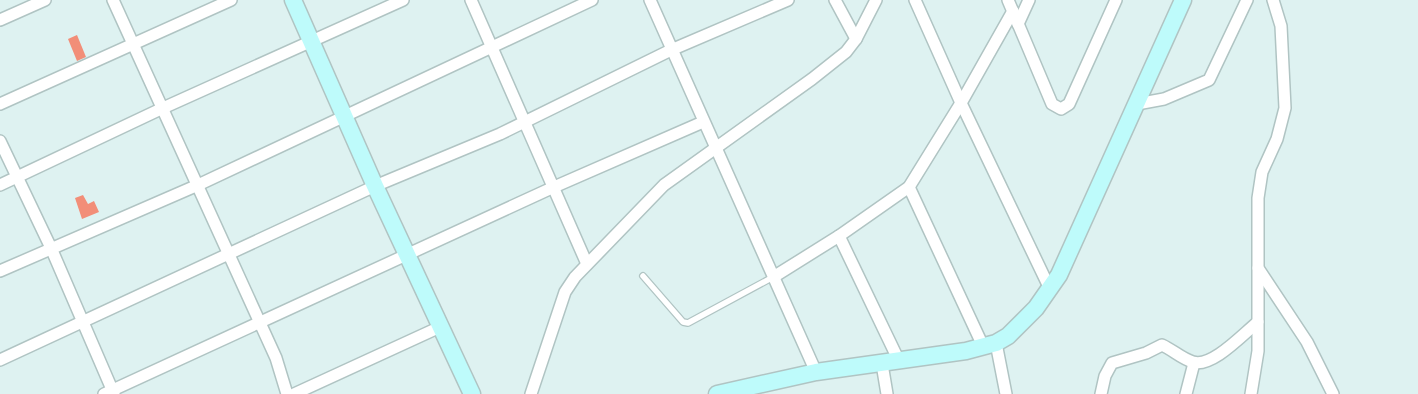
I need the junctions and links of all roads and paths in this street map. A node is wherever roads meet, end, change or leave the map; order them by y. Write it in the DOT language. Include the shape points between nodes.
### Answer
graph roads {
  1 [pos="45,0"];
  2 [pos="113,0"];
  3 [pos="231,0"];
  4 [pos="293,0"];
  5 [pos="403,0"];
  6 [pos="471,0"];
  7 [pos="592,0"];
  8 [pos="650,0"];
  9 [pos="788,0"];
  10 [pos="835,0"];
  11 [pos="876,0"];
  12 [pos="915,0"];
  13 [pos="1008,0"];
  14 [pos="1030,0"];
  15 [pos="1116,0"];
  16 [pos="1183,0"];
  17 [pos="1247,0"];
  18 [pos="1273,0"];
  19 [pos="1013,11"];
  20 [pos="0,20"];
  21 [pos="1018,24"];
  22 [pos="856,39"];
  23 [pos="310,42"];
  24 [pos="132,43"];
  25 [pos="492,46"];
  26 [pos="671,50"];
  27 [pos="961,103"];
  28 [pos="0,104"];
  29 [pos="1137,104"];
  30 [pos="163,108"];
  31 [pos="343,115"];
  32 [pos="526,122"];
  33 [pos="703,122"];
  34 [pos="0,141"];
  35 [pos="715,148"];
  36 [pos="16,177"];
  37 [pos="0,185"];
  38 [pos="198,185"];
  39 [pos="376,186"];
  40 [pos="554,187"];
  41 [pos="909,188"];
  42 [pos="839,236"];
  43 [pos="52,248"];
  44 [pos="228,254"];
  45 [pos="407,254"];
  46 [pos="587,264"];
  47 [pos="1258,268"];
  48 [pos="0,271"];
  49 [pos="643,276"];
  50 [pos="775,276"];
  51 [pos="1050,289"];
  52 [pos="82,321"];
  53 [pos="259,322"];
  54 [pos="1258,322"];
  55 [pos="440,327"];
  56 [pos="990,344"];
  57 [pos="0,360"];
  58 [pos="899,362"];
  59 [pos="1194,363"];
  60 [pos="882,364"];
  61 [pos="816,372"];
  62 [pos="110,393"];
  63 [pos="287,394"];
  64 [pos="294,394"];
  65 [pos="472,394"];
  66 [pos="531,394"];
  67 [pos="717,394"];
  68 [pos="887,394"];
  69 [pos="1006,394"];
  70 [pos="1100,394"];
  71 [pos="1186,394"];
  72 [pos="1251,394"];
  73 [pos="1333,394"];
  1 -- 20 [label="street"];
  2 -- 24 [label="street"];
  3 -- 24 [label="street"];
  4 -- 23 [label="street"];
  5 -- 23 [label="street"];
  6 -- 25 [label="street"];
  7 -- 25 [label="street"];
  8 -- 26 [label="street"];
  9 -- 26 [label="street"];
  10 -- 22 [label="street"];
  11 -- 22 [label="street"];
  12 -- 27 [label="street"];
  13 -- 19 [label="street"];
  14 -- 21 [label="street"];
  15 -- 21 [label="street" via="1070,104 1061,109 1052,104"];
  16 -- 29 [label="street"];
  17 -- 29 [label="street" via="1210,80 1164,99"];
  18 -- 47 [label="street" via="1281,26 1285,108 1261,181 1257,217"];
  19 -- 21 [label="street"];
  19 -- 27 [label="street"];
  22 -- 35 [label="street" via="846,52 812,79"];
  23 -- 30 [label="street"];
  23 -- 31 [label="street"];
  24 -- 28 [label="street"];
  24 -- 30 [label="street"];
  25 -- 31 [label="street"];
  25 -- 32 [label="street"];
  26 -- 32 [label="street"];
  26 -- 33 [label="street"];
  27 -- 41 [label="street"];
  27 -- 51 [label="street"];
  29 -- 51 [label="street"];
  30 -- 36 [label="street"];
  30 -- 38 [label="street"];
  31 -- 38 [label="street"];
  31 -- 39 [label="street"];
  32 -- 39 [label="street"];
  32 -- 40 [label="street"];
  33 -- 35 [label="street"];
  33 -- 40 [label="street"];
  34 -- 36 [label="street"];
  35 -- 46 [label="street" via="649,198"];
  35 -- 50 [label="street"];
  36 -- 37 [label="street"];
  36 -- 43 [label="street"];
  38 -- 43 [label="street"];
  38 -- 44 [label="street"];
  39 -- 44 [label="street"];
  39 -- 45 [label="street"];
  40 -- 45 [label="street"];
  40 -- 46 [label="street"];
  41 -- 42 [label="street"];
  41 -- 56 [label="street"];
  42 -- 50 [label="street"];
  42 -- 58 [label="street"];
  43 -- 48 [label="street"];
  43 -- 52 [label="street"];
  44 -- 52 [label="street"];
  44 -- 53 [label="street"];
  45 -- 53 [label="street"];
  45 -- 55 [label="street"];
  46 -- 66 [label="street" via="565,292"];
  47 -- 54 [label="street"];
  47 -- 73 [label="street" via="1307,342"];
  49 -- 50 [label="lane" via="683,322 688,323"];
  50 -- 61 [label="street"];
  51 -- 56 [label="street" via="1018,327"];
  52 -- 57 [label="street"];
  52 -- 62 [label="street"];
  53 -- 62 [label="street"];
  53 -- 63 [label="street" via="276,358"];
  54 -- 59 [label="street" via="1212,359"];
  54 -- 72 [label="street" via="1258,351"];
  55 -- 64 [label="street"];
  55 -- 65 [label="street"];
  56 -- 58 [label="street"];
  56 -- 69 [label="street"];
  58 -- 60 [label="street"];
  59 -- 70 [label="street" via="1162,345 1112,363"];
  59 -- 71 [label="street"];
  60 -- 61 [label="street"];
  60 -- 68 [label="street"];
  61 -- 67 [label="street"];
}
